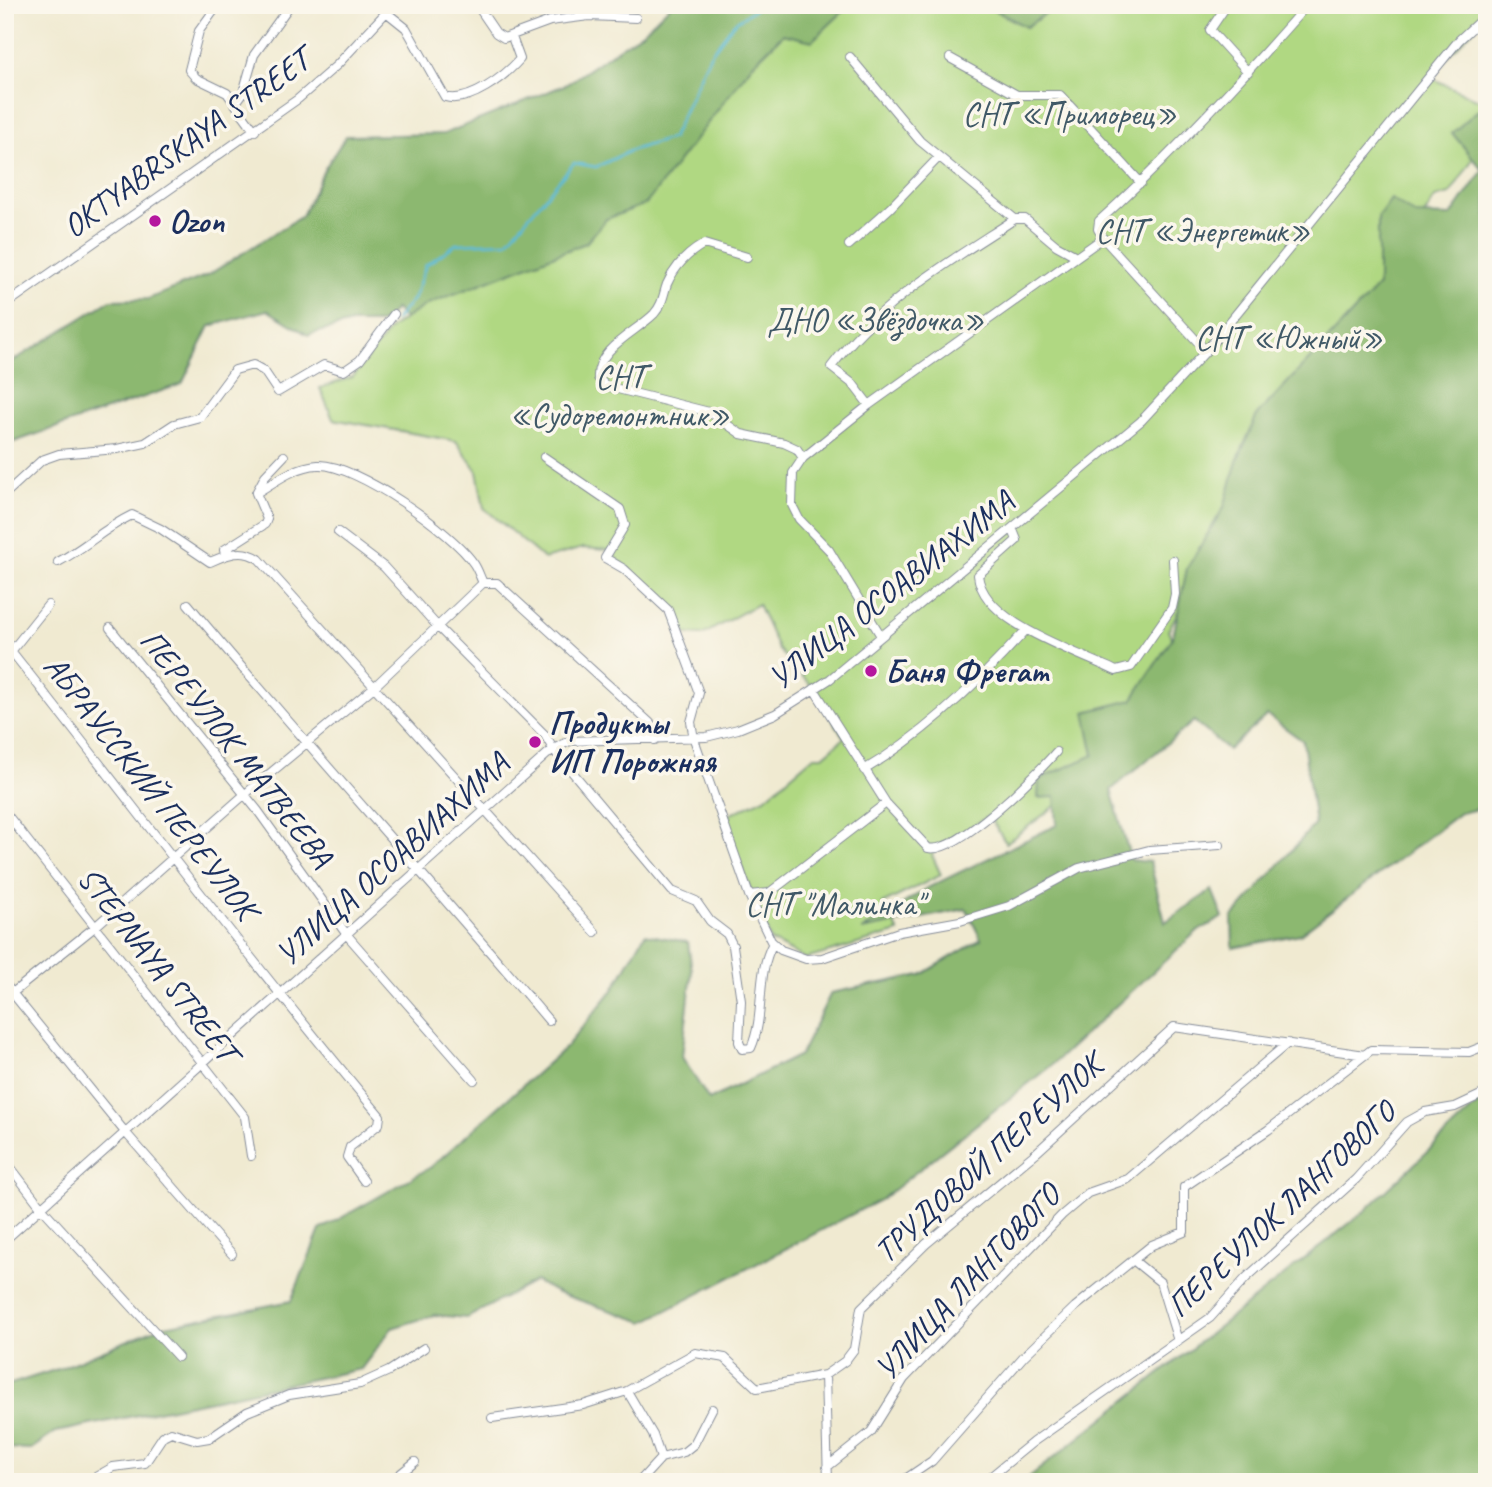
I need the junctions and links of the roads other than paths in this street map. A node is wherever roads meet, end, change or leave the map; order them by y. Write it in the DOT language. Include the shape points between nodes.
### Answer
graph roads {
  1 [pos="218,5"];
  2 [pos="290,5"];
  3 [pos="477,5"];
  4 [pos="1227,5"];
  5 [pos="1307,5"];
  6 [pos="389,8"];
  7 [pos="1487,14"];
  8 [pos="636,18"];
  9 [pos="512,37"];
  10 [pos="850,57"];
  11 [pos="950,58"];
  12 [pos="1248,72"];
  13 [pos="236,104"];
  14 [pos="256,131"];
  15 [pos="938,158"];
  16 [pos="1141,183"];
  17 [pos="1015,219"];
  18 [pos="1103,238"];
  19 [pos="849,245"];
  20 [pos="1076,256"];
  21 [pos="747,257"];
  22 [pos="5,304"];
  23 [pos="394,314"];
  24 [pos="1206,351"];
  25 [pos="869,405"];
  26 [pos="284,456"];
  27 [pos="544,457"];
  28 [pos="803,457"];
  29 [pos="256,493"];
  30 [pos="5,494"];
  31 [pos="1013,530"];
  32 [pos="338,532"];
  33 [pos="225,555"];
  34 [pos="1173,560"];
  35 [pos="58,562"];
  36 [pos="483,583"];
  37 [pos="188,604"];
  38 [pos="48,605"];
  39 [pos="110,628"];
  40 [pos="439,628"];
  41 [pos="1025,631"];
  42 [pos="881,636"];
  43 [pos="9,655"];
  44 [pos="374,687"];
  45 [pos="814,689"];
  46 [pos="694,739"];
  47 [pos="655,740"];
  48 [pos="306,744"];
  49 [pos="553,749"];
  50 [pos="1056,752"];
  51 [pos="864,770"];
  52 [pos="244,795"];
  53 [pos="886,803"];
  54 [pos="487,810"];
  55 [pos="5,812"];
  56 [pos="1220,845"];
  57 [pos="174,856"];
  58 [pos="421,869"];
  59 [pos="749,895"];
  60 [pos="96,926"];
  61 [pos="595,932"];
  62 [pos="347,935"];
  63 [pos="773,943"];
  64 [pos="5,984"];
  65 [pos="279,995"];
  66 [pos="9,996"];
  67 [pos="549,1021"];
  68 [pos="1288,1044"];
  69 [pos="1487,1045"];
  70 [pos="1365,1055"];
  71 [pos="204,1065"];
  72 [pos="474,1080"];
  73 [pos="1487,1092"];
  74 [pos="125,1132"];
  75 [pos="251,1156"];
  76 [pos="5,1160"];
  77 [pos="365,1181"];
  78 [pos="41,1208"];
  79 [pos="5,1240"];
  80 [pos="232,1254"];
  81 [pos="1133,1260"];
  82 [pos="1178,1341"];
  83 [pos="424,1348"];
  84 [pos="178,1357"];
  85 [pos="825,1375"];
  86 [pos="627,1391"];
  87 [pos="712,1409"];
  88 [pos="492,1418"];
  89 [pos="661,1458"];
  90 [pos="415,1462"];
  91 [pos="827,1466"];
  92 [pos="87,1482"];
  93 [pos="390,1482"];
  94 [pos="639,1482"];
  95 [pos="828,1482"];
  96 [pos="901,1482"];
  97 [pos="984,1482"];
  1 -- 13 [label="street" via="199,31 189,70 195,78 227,93"];
  2 -- 13 [label="street" via="254,55"];
  3 -- 9 [label="street" via="496,33"];
  4 -- 12 [label="street" via="1210,30"];
  5 -- 12 [label="street"];
  6 -- 9 [label="street, OKTYABRSKAYA STREET" via="406,28 445,97 452,99 510,71 520,59"];
  6 -- 14 [label="street, OKTYABRSKAYA STREET" via="337,65"];
  7 -- 24 [label="street, УЛИЦА ОСОАВИАХИМА" via="1459,40"];
  8 -- 9 [label="street" via="589,16 550,21"];
  10 -- 15 [label="street"];
  11 -- 16 [label="street" via="1017,95 1060,95"];
  12 -- 16 [label="street"];
  13 -- 14 [label="street"];
  14 -- 22 [label="street, OKTYABRSKAYA STREET"];
  15 -- 17 [label="street"];
  15 -- 19 [label="street"];
  16 -- 18 [label="street" via="1099,221"];
  17 -- 20 [label="street" via="1025,219"];
  17 -- 25 [label="street" via="891,303 831,367 853,384"];
  18 -- 20 [label="street"];
  18 -- 24 [label="street"];
  20 -- 25 [label="street"];
  21 -- 28 [label="street" via="704,244 690,252 673,274 663,303 609,352 597,369 598,378 607,386 709,412 741,434 784,443"];
  23 -- 30 [label="street" via="360,360 344,371 324,365 278,392 264,371 253,365 235,370 200,417 174,424 145,443 42,460"];
  24 -- 31 [label="street, УЛИЦА ОСОАВИАХИМА" via="1141,421"];
  25 -- 28 [label="street"];
  26 -- 29 [label="street"];
  27 -- 46 [label="street" via="620,509 625,525 605,558 624,569 668,610 699,694 691,722"];
  28 -- 42 [label="street" via="790,482 792,505 829,550"];
  29 -- 33 [label="street" via="265,524 224,550"];
  29 -- 36 [label="street" via="302,466 322,464 340,470 413,509 473,563"];
  31 -- 41 [label="street" via="1017,540 978,575 979,586 998,610"];
  31 -- 42 [label="street, УЛИЦА ОСОАВИАХИМА"];
  32 -- 40 [label="street" via="384,567"];
  33 -- 35 [label="street" via="211,562 132,515 105,528 82,549"];
  33 -- 44 [label="street" via="248,552 259,559"];
  34 -- 41 [label="street" via="1171,608 1132,667 1124,671"];
  36 -- 40 [label="street"];
  36 -- 47 [label="street" via="498,583 650,723"];
  37 -- 48 [label="street"];
  38 -- 43 [label="street"];
  39 -- 52 [label="street, ПЕРЕУЛОК МАТВЕЕВА"];
  40 -- 44 [label="street"];
  40 -- 49 [label="street" via="545,735"];
  41 -- 51 [label="street" via="943,712"];
  42 -- 45 [label="street, УЛИЦА ОСОАВИАХИМА"];
  43 -- 57 [label="street, АБРАУССКИЙ ПЕРЕУЛОК"];
  44 -- 48 [label="street"];
  44 -- 54 [label="street"];
  45 -- 46 [label="street, УЛИЦА ОСОАВИАХИМА" via="738,729"];
  45 -- 51 [label="street"];
  46 -- 47 [label="street, УЛИЦА ОСОАВИАХИМА"];
  46 -- 59 [label="street"];
  47 -- 49 [label="street, УЛИЦА ОСОАВИАХИМА" via="570,741"];
  48 -- 52 [label="street"];
  48 -- 58 [label="street"];
  49 -- 54 [label="street, УЛИЦА ОСОАВИАХИМА"];
  49 -- 63 [label="street" via="672,891 696,901 727,934 733,946 742,1049 751,1048 757,1036 762,979"];
  50 -- 53 [label="street" via="992,813 947,847 928,848"];
  51 -- 53 [label="street"];
  52 -- 57 [label="street"];
  52 -- 62 [label="street, ПЕРЕУЛОК МАТВЕЕВА"];
  53 -- 59 [label="street" via="769,893"];
  54 -- 58 [label="street, УЛИЦА ОСОАВИАХИМА"];
  54 -- 61 [label="street"];
  55 -- 60 [label="street, STEPNAYA STREET"];
  56 -- 63 [label="street" via="1150,850 1079,868 1009,906 899,932 822,958 806,959"];
  57 -- 60 [label="street"];
  57 -- 65 [label="street, АБРАУССКИЙ ПЕРЕУЛОК"];
  58 -- 62 [label="street, УЛИЦА ОСОАВИАХИМА"];
  58 -- 67 [label="street"];
  59 -- 63 [label="street"];
  60 -- 66 [label="street"];
  60 -- 71 [label="street, STEPNAYA STREET"];
  62 -- 65 [label="street, УЛИЦА ОСОАВИАХИМА"];
  62 -- 72 [label="street, ПЕРЕУЛОК МАТВЕЕВА"];
  64 -- 66 [label="street"];
  65 -- 71 [label="street, УЛИЦА ОСОАВИАХИМА"];
  65 -- 77 [label="street, АБРАУССКИЙ ПЕРЕУЛОК" via="380,1116 379,1124 350,1147 347,1157"];
  66 -- 74 [label="street"];
  68 -- 70 [label="street, ТРУДОВОЙ ПЕРЕУЛОК"];
  68 -- 85 [label="street, ТРУДОВОЙ ПЕРЕУЛОК" via="1174,1027 1037,1152 926,1244 861,1308 855,1349"];
  68 -- 91 [label="street, УЛИЦА ЛАНГОВОГО" via="1128,1179 1088,1193 1062,1215 904,1380 871,1432"];
  69 -- 70 [label="street" via="1469,1052 1371,1050"];
  70 -- 81 [label="street" via="1184,1187 1184,1231 1152,1245"];
  71 -- 74 [label="street, УЛИЦА ОСОАВИАХИМА"];
  71 -- 75 [label="street, STEPNAYA STREET" via="245,1116"];
  73 -- 82 [label="street, ПЕРЕУЛОК ЛАНГОВОГО" via="1407,1122 1356,1179 1246,1278 1210,1318"];
  74 -- 78 [label="street, УЛИЦА ОСОАВИАХИМА"];
  74 -- 80 [label="street"];
  76 -- 78 [label="street"];
  78 -- 79 [label="street, УЛИЦА ОСОАВИАХИМА"];
  78 -- 84 [label="street"];
  81 -- 82 [label="street" via="1160,1282"];
  81 -- 96 [label="street" via="1024,1356 932,1461"];
  82 -- 97 [label="street, ПЕРЕУЛОК ЛАНГОВОГО" via="1033,1442"];
  83 -- 92 [label="street" via="360,1384 289,1395 247,1412 209,1438 197,1440 171,1432 163,1436 145,1463 113,1467"];
  85 -- 86 [label="street, ТРУДОВОЙ ПЕРЕУЛОК" via="757,1388 725,1358 695,1353"];
  85 -- 91 [label="street"];
  86 -- 88 [label="street" via="583,1405"];
  86 -- 89 [label="street"];
  87 -- 89 [label="street" via="694,1444"];
  89 -- 94 [label="street"];
  90 -- 93 [label="street"];
  91 -- 95 [label="street"];
}
